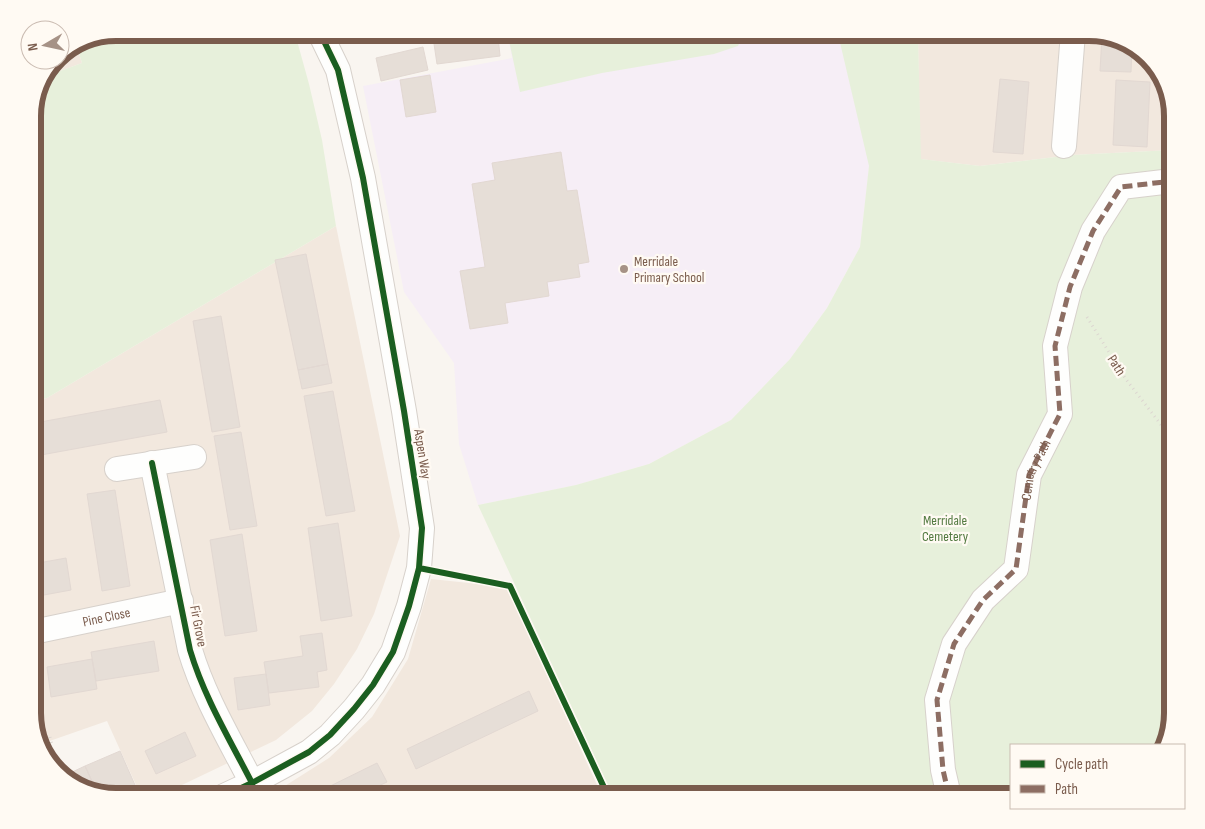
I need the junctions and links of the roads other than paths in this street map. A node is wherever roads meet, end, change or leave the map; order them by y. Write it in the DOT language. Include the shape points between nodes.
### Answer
graph roads {
  1 [pos="324,41"];
  2 [pos="335,41"];
  3 [pos="1072,41"];
  4 [pos="338,70"];
  5 [pos="1064,146"];
  6 [pos="1164,182"];
  7 [pos="194,457"];
  8 [pos="152,463"];
  9 [pos="118,469"];
  10 [pos="181,601"];
  11 [pos="41,630"];
  12 [pos="252,783"];
  13 [pos="241,788"];
  14 [pos="947,788"];
  1 -- 4 [label="street, Aspen Way"];
  2 -- 4 [label="street"];
  3 -- 5 [label="street"];
  4 -- 12 [label="street, Aspen Way" via="363,178 404,411 422,528 419,568 392,652 373,685 330,735 309,752"];
  6 -- 14 [label="street, Cemetry Path" via="1121,187 1093,231 1070,287 1055,346 1060,414 1029,475 1016,569 983,600 954,644 937,700"];
  7 -- 8 [label="street"];
  8 -- 9 [label="street"];
  8 -- 10 [label="street, Fir Grove"];
  10 -- 11 [label="street, Pine Close"];
  10 -- 12 [label="street, Fir Grove" via="196,668"];
  12 -- 13 [label="street, Aspen Way"];
}
